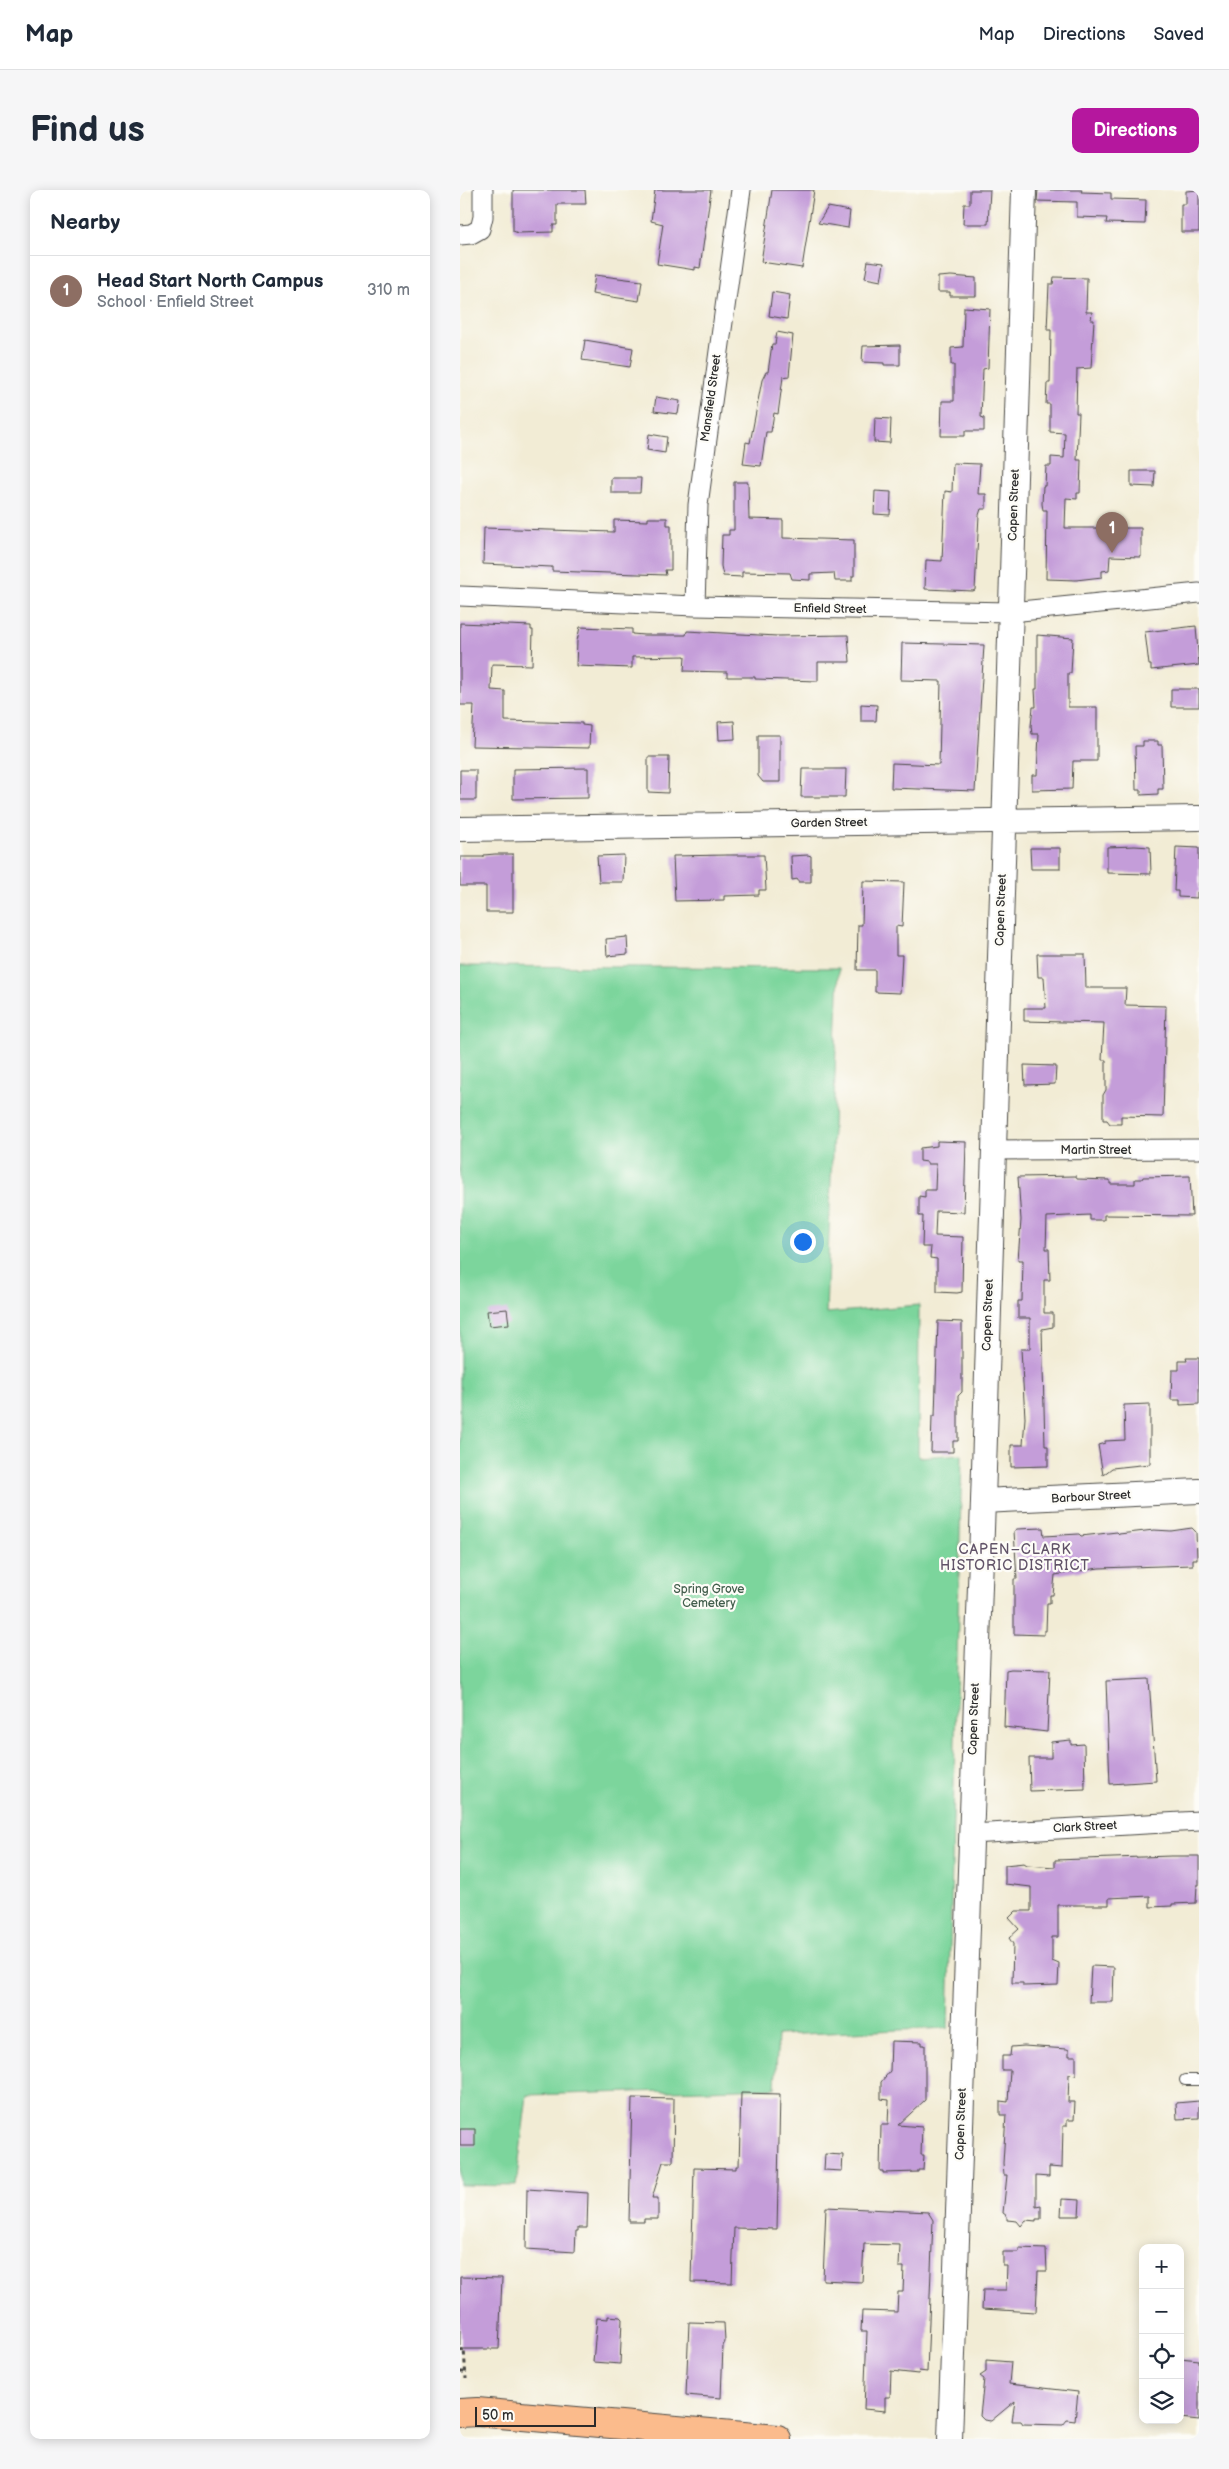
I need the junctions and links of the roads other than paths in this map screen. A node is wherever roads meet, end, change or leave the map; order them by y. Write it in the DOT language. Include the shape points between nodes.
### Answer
graph roads {
  1 [pos="483,190"];
  2 [pos="741,190"];
  3 [pos="1024,190"];
  4 [pos="460,235"];
  5 [pos="1199,593"];
  6 [pos="460,596"];
  7 [pos="695,606"];
  8 [pos="1011,612"];
  9 [pos="1199,818"];
  10 [pos="1004,820"];
  11 [pos="460,829"];
  12 [pos="1199,1149"];
  13 [pos="993,1150"];
  14 [pos="1199,1491"];
  15 [pos="983,1502"];
  16 [pos="1199,1821"];
  17 [pos="971,1834"];
  18 [pos="1185,2080"];
  19 [pos="1199,2080"];
  20 [pos="460,2413"];
  21 [pos="765,2439"];
  22 [pos="950,2439"];
  1 -- 4 [label="street" via="480,229"];
  2 -- 7 [label="street, Mansfield Street" via="700,487"];
  3 -- 8 [label="street, Capen Street"];
  5 -- 8 [label="street, Enfield Street"];
  6 -- 7 [label="street, Enfield Street"];
  7 -- 8 [label="street, Enfield Street"];
  8 -- 10 [label="street, Capen Street"];
  9 -- 10 [label="street, Garden Street"];
  10 -- 11 [label="street, Garden Street"];
  10 -- 13 [label="street, Capen Street"];
  12 -- 13 [label="street, Martin Street"];
  13 -- 15 [label="street, Capen Street"];
  14 -- 15 [label="street, Barbour Street"];
  15 -- 17 [label="street, Capen Street"];
  16 -- 17 [label="street, Clark Street"];
  17 -- 22 [label="street, Capen Street"];
  18 -- 19 [label="lane"];
  20 -- 21 [label="main road"];
}
